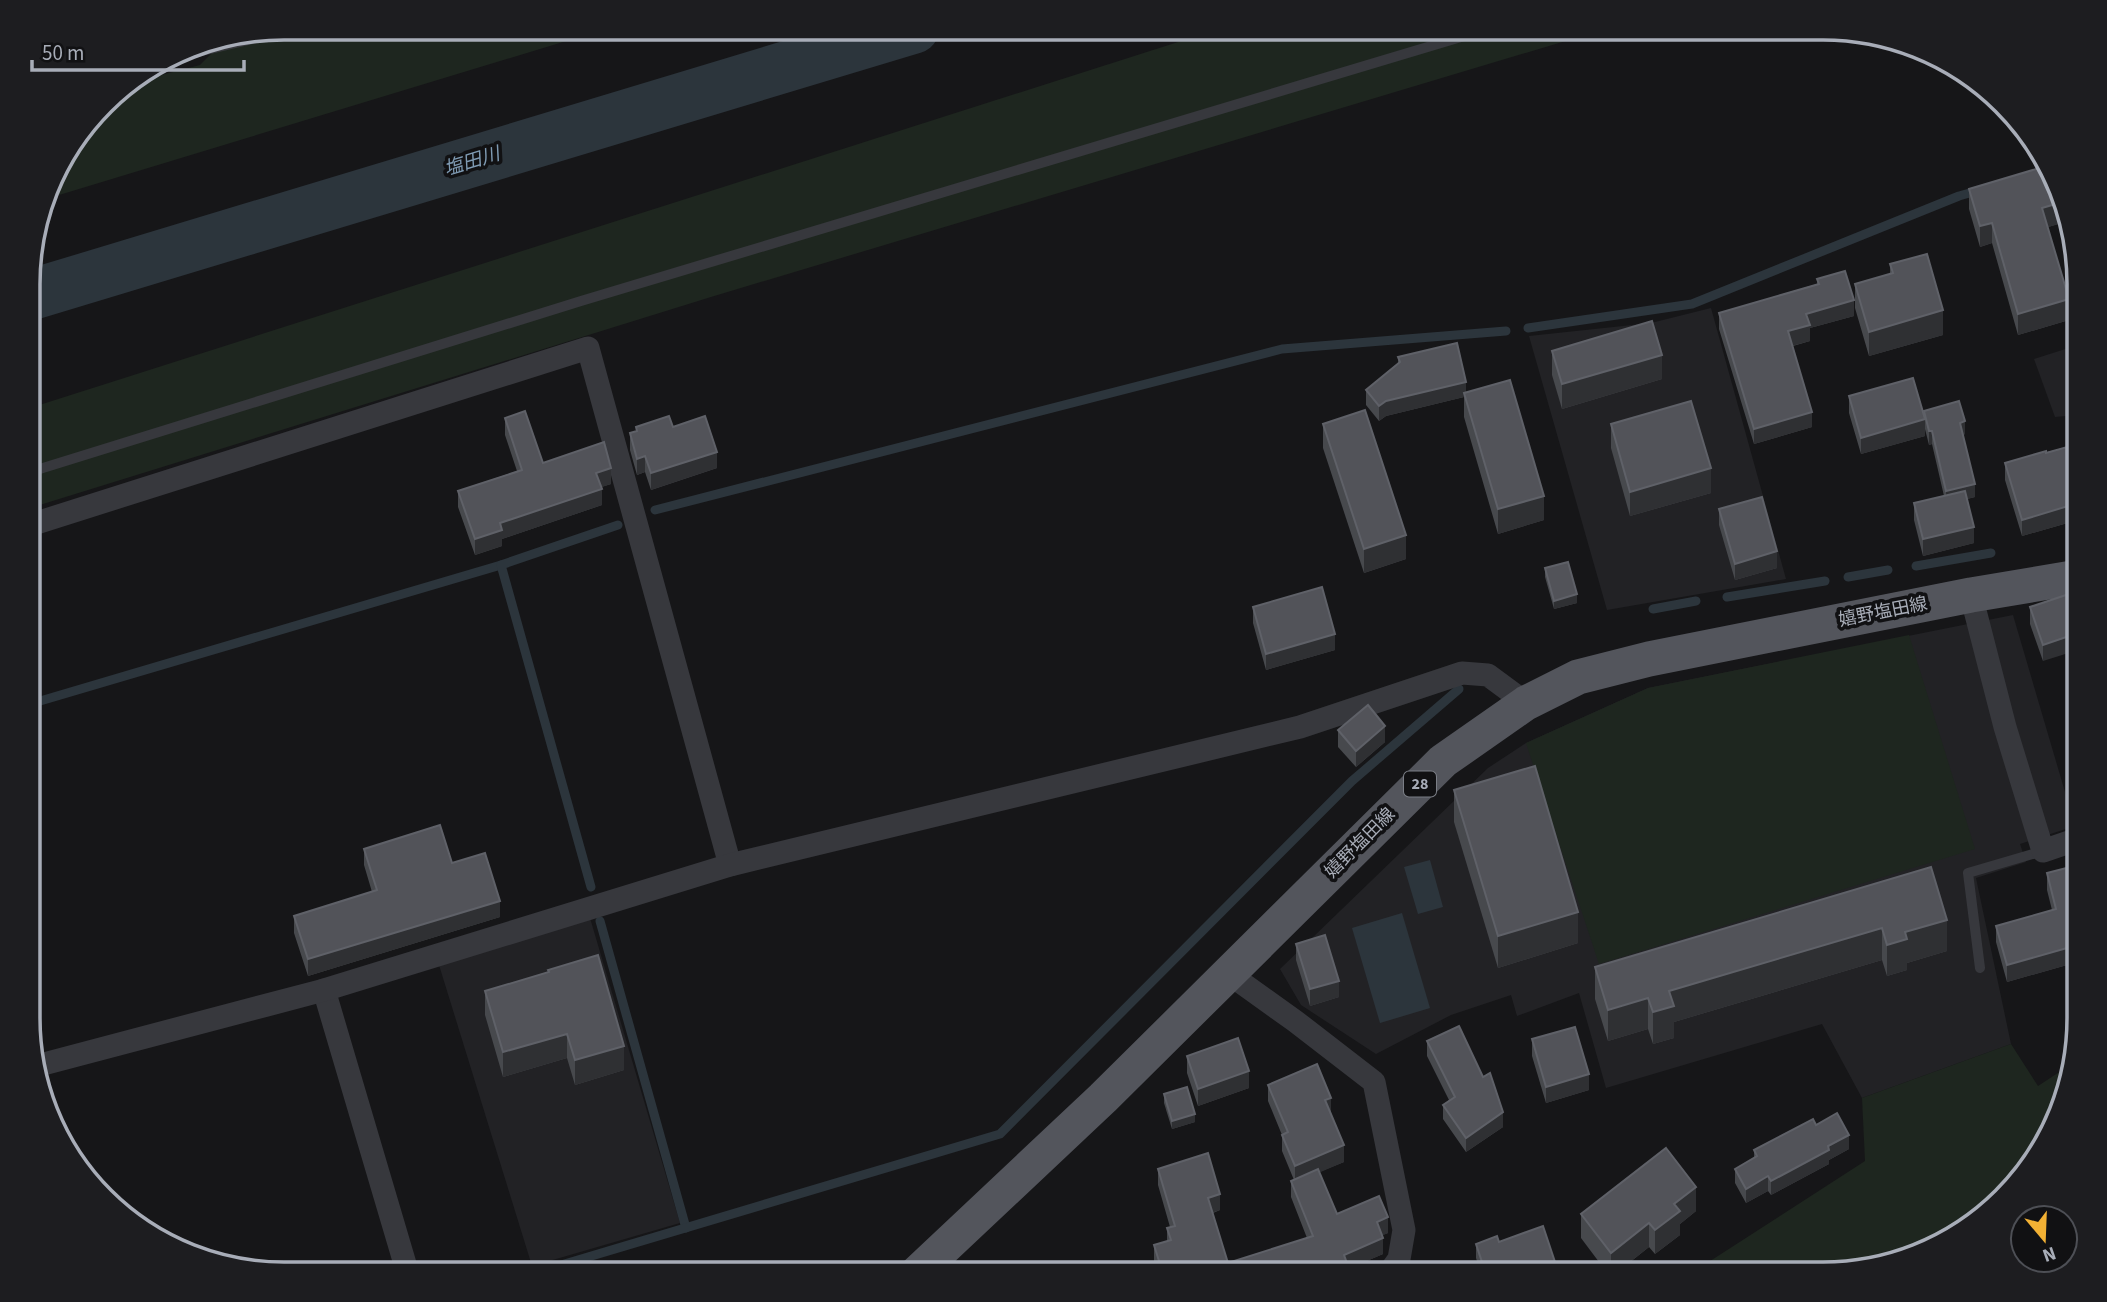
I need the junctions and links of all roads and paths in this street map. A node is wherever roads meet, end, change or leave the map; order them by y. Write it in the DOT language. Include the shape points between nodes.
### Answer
graph roads {
  1 [pos="1450,40"];
  2 [pos="40,469"];
  3 [pos="40,522"];
  4 [pos="2066,580"];
  5 [pos="1971,595"];
  6 [pos="1526,703"];
  7 [pos="2066,843"];
  8 [pos="2043,851"];
  9 [pos="730,865"];
  10 [pos="1980,968"];
  11 [pos="1228,973"];
  12 [pos="324,990"];
  13 [pos="45,1064"];
  14 [pos="1397,1261"];
  15 [pos="404,1262"];
  16 [pos="929,1262"];
  1 -- 2 [label="lane"];
  3 -- 9 [label="street" via="588,348"];
  4 -- 5 [label="main road, 嬉野塩田線 / 28"];
  5 -- 6 [label="main road, 嬉野塩田線 / 28" via="1649,659 1578,677"];
  5 -- 8 [label="street"];
  6 -- 9 [label="street" via="1488,675 1462,673 1300,727"];
  6 -- 11 [label="main road, 嬉野塩田線 / 28" via="1443,761"];
  7 -- 8 [label="street"];
  8 -- 10 [label="lane" via="1968,873"];
  9 -- 12 [label="street"];
  11 -- 14 [label="street" via="1374,1082 1404,1230"];
  11 -- 16 [label="main road, 嬉野塩田線 / 28"];
  12 -- 13 [label="street"];
  12 -- 15 [label="street"];
}
